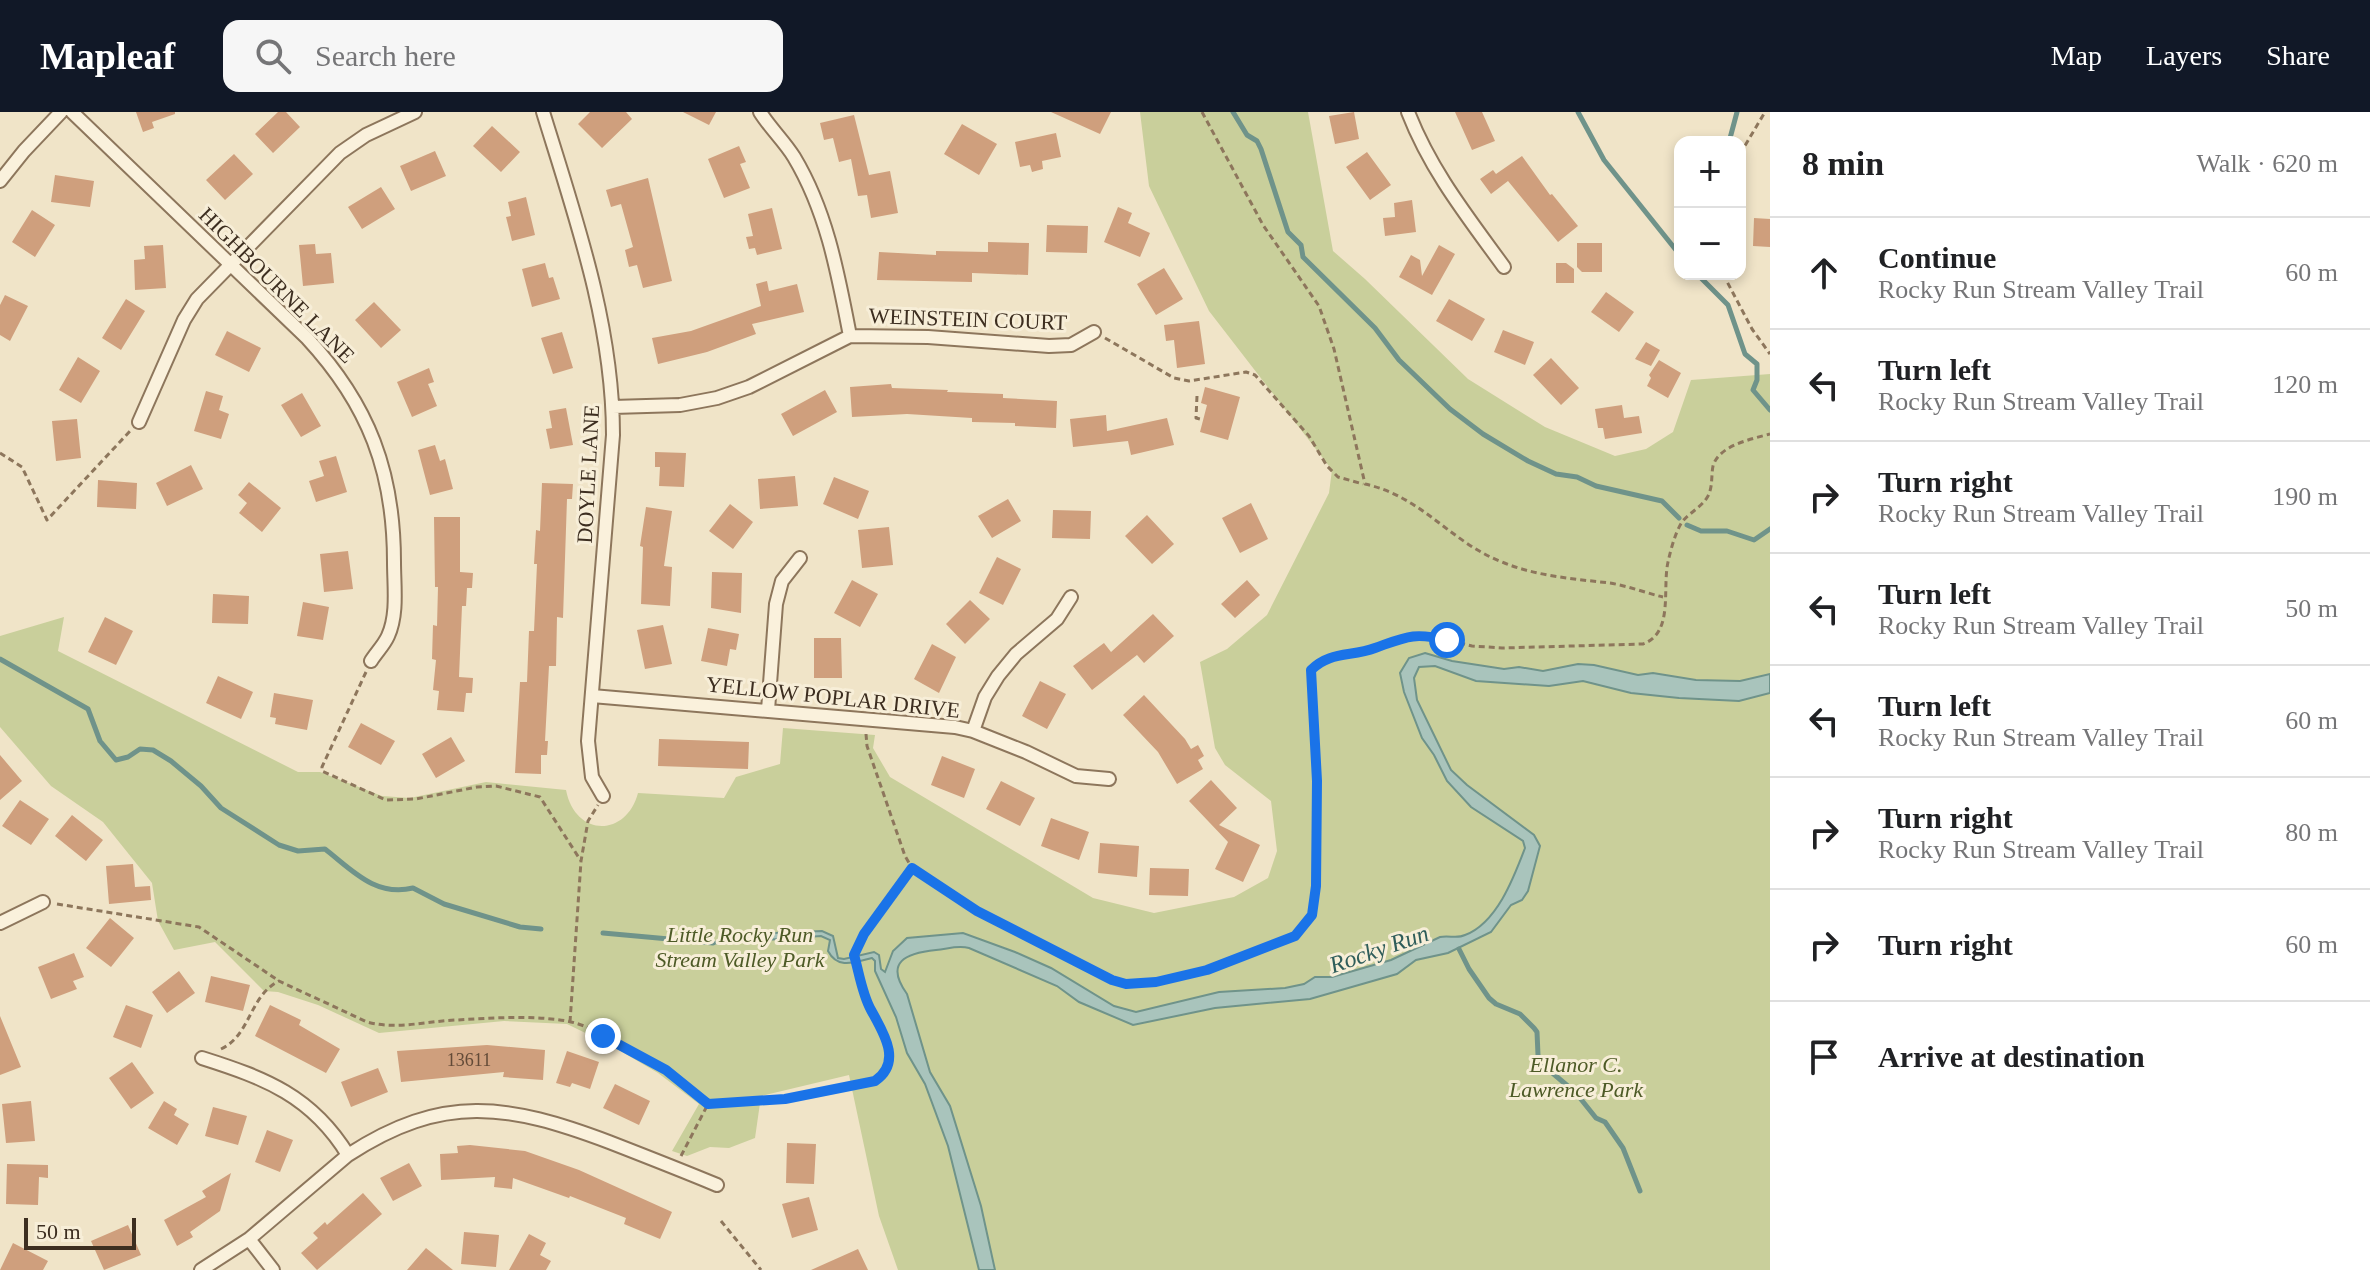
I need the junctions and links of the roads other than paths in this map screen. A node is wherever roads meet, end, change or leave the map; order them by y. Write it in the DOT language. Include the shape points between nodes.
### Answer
graph roads {
  1 [pos="61,112"];
  2 [pos="72,112"];
  3 [pos="415,112"];
  4 [pos="543,112"];
  5 [pos="760,112"];
  6 [pos="1408,112"];
  7 [pos="0,181"];
  8 [pos="230,263"];
  9 [pos="1504,267"];
  10 [pos="1094,332"];
  11 [pos="850,336"];
  12 [pos="613,407"];
  13 [pos="139,422"];
  14 [pos="800,558"];
  15 [pos="1071,597"];
  16 [pos="371,661"];
  17 [pos="592,696"];
  18 [pos="768,710"];
  19 [pos="973,731"];
  20 [pos="1109,779"];
  21 [pos="603,796"];
  22 [pos="43,902"];
  23 [pos="0,923"];
  24 [pos="202,1058"];
  25 [pos="348,1155"];
  26 [pos="717,1185"];
  27 [pos="249,1239"];
  28 [pos="201,1270"];
  29 [pos="273,1270"];
  1 -- 7 [label="street"];
  2 -- 8 [label="street, HIGHBOURNE LANE"];
  3 -- 8 [label="street" via="340,153"];
  4 -- 12 [label="street, DOYLE LANE" via="597,301"];
  5 -- 11 [label="street" via="814,195 834,257"];
  6 -- 9 [label="street" via="1438,176"];
  8 -- 13 [label="street" via="190,309"];
  8 -- 16 [label="street, HIGHBOURNE LANE" via="331,364 376,445 392,513 394,609 388,636"];
  10 -- 11 [label="street, WEINSTEIN COURT" via="1071,345 1049,346"];
  11 -- 12 [label="street, WEINSTEIN COURT" via="717,398"];
  12 -- 17 [label="street, DOYLE LANE"];
  14 -- 18 [label="street" via="782,581 776,604"];
  15 -- 19 [label="street" via="1057,619 998,676"];
  17 -- 18 [label="street, YELLOW POPLAR DRIVE"];
  17 -- 21 [label="street, DOYLE LANE" via="588,753 592,777"];
  18 -- 19 [label="street, YELLOW POPLAR DRIVE"];
  19 -- 20 [label="street, YELLOW POPLAR DRIVE" via="1076,776"];
  22 -- 23 [label="street"];
  24 -- 25 [label="street" via="290,1093 329,1127"];
  25 -- 26 [label="street" via="411,1122 484,1111 559,1123"];
  25 -- 27 [label="street"];
  27 -- 28 [label="street"];
  27 -- 29 [label="street"];
}
